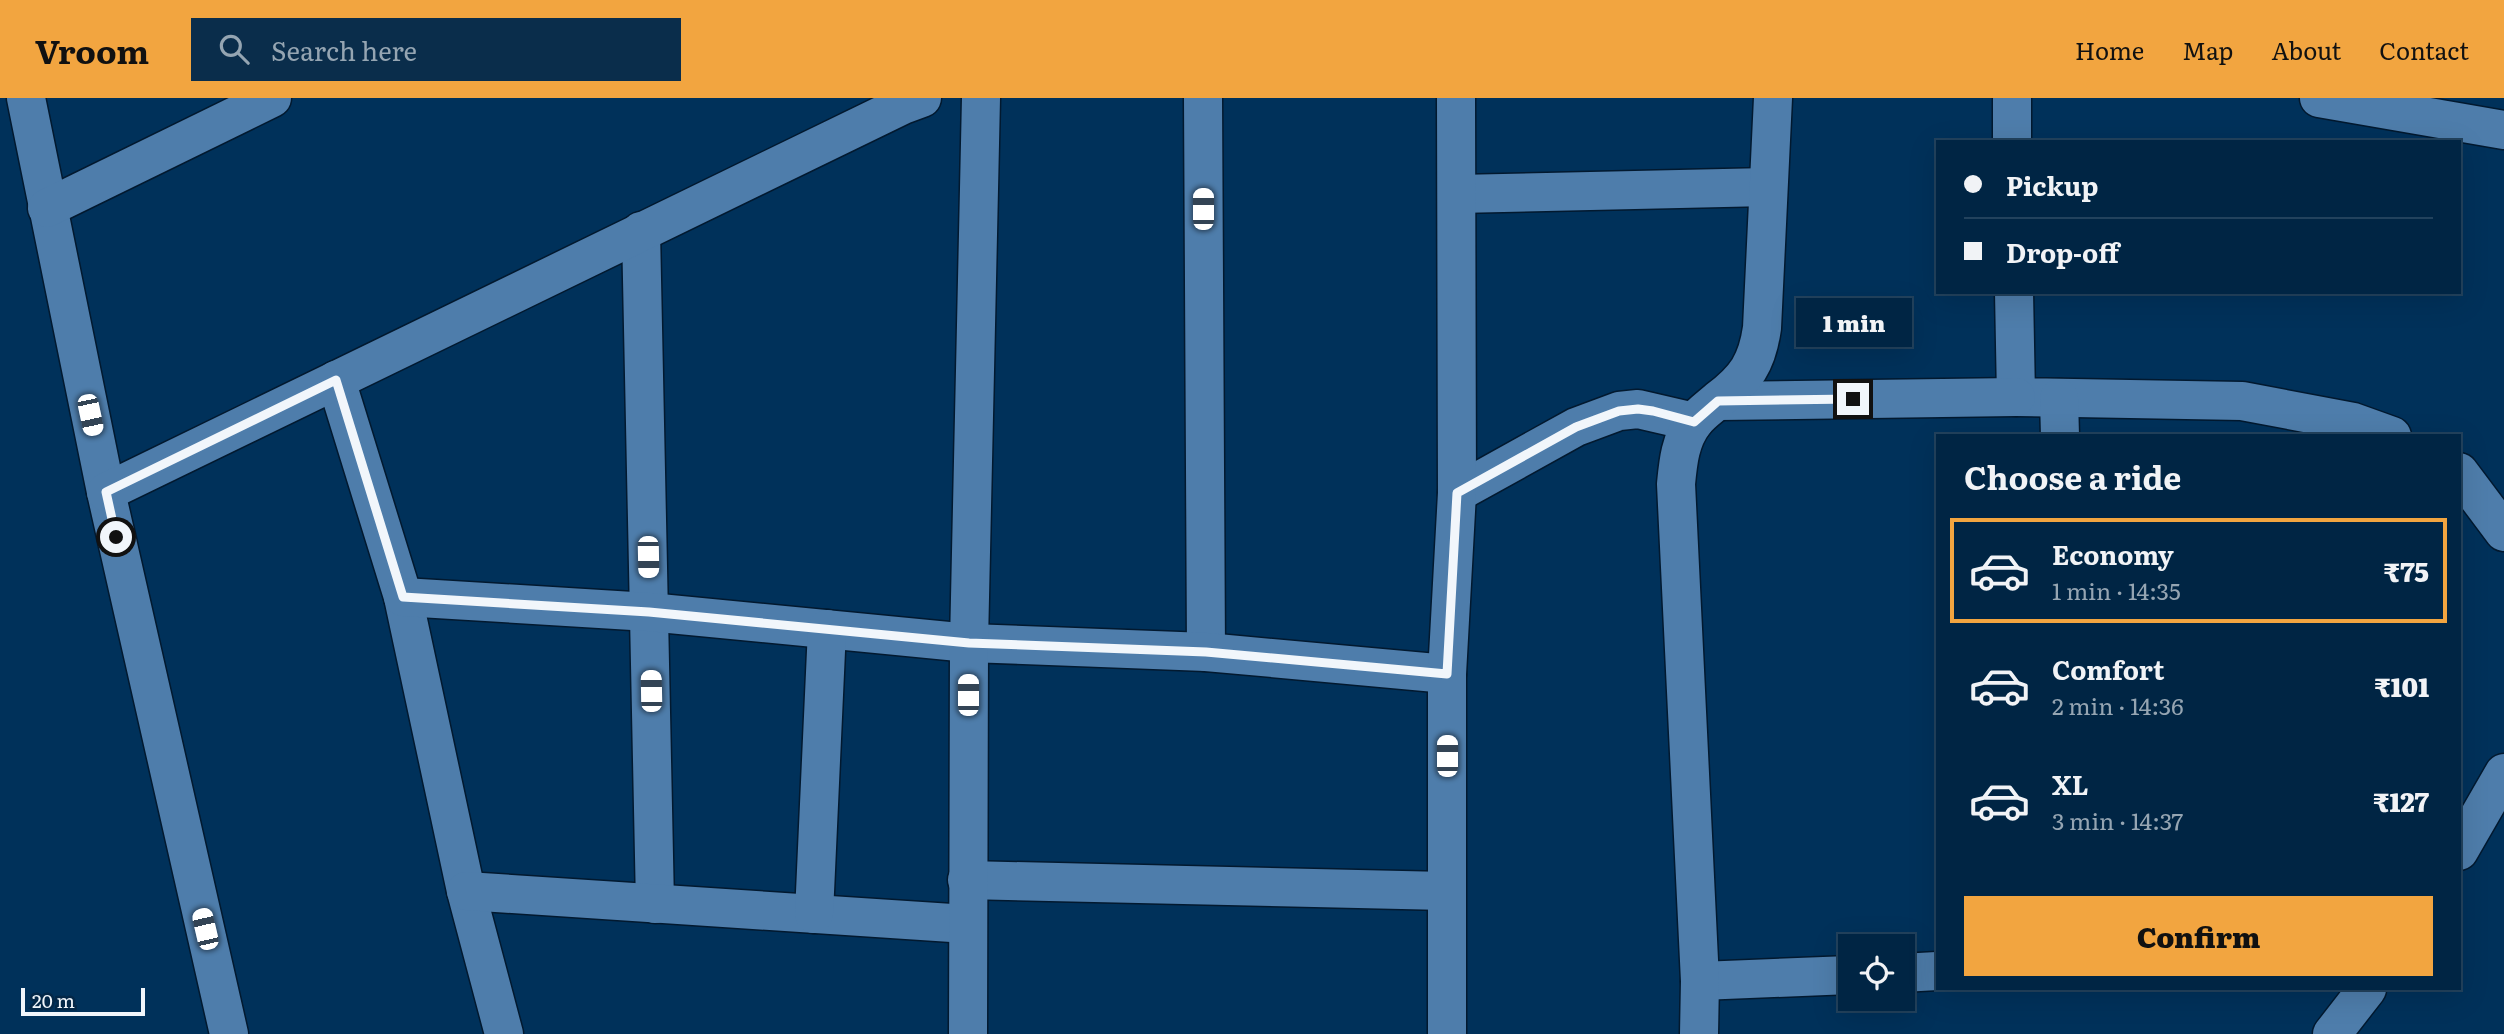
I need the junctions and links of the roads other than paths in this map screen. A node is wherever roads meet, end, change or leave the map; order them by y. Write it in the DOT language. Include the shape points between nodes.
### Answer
graph roads {
  1 [pos="26,98"];
  2 [pos="272,98"];
  3 [pos="922,98"];
  4 [pos="981,98"];
  5 [pos="1203,98"];
  6 [pos="1456,98"];
  7 [pos="1773,98"];
  8 [pos="2012,98"];
  9 [pos="2319,98"];
  10 [pos="2504,130"];
  11 [pos="2012,140"];
  12 [pos="1768,187"];
  13 [pos="1457,194"];
  14 [pos="47,208"];
  15 [pos="641,232"];
  16 [pos="2014,294"];
  17 [pos="336,380"];
  18 [pos="2015,397"];
  19 [pos="2059,398"];
  20 [pos="1706,412"];
  21 [pos="2060,434"];
  22 [pos="2386,434"];
  23 [pos="2461,475"];
  24 [pos="106,492"];
  25 [pos="1457,493"];
  26 [pos="2504,532"];
  27 [pos="403,597"];
  28 [pos="649,612"];
  29 [pos="827,629"];
  30 [pos="969,643"];
  31 [pos="1206,652"];
  32 [pos="1447,674"];
  33 [pos="2504,773"];
  34 [pos="2461,848"];
  35 [pos="967,880"];
  36 [pos="466,891"];
  37 [pos="1446,891"];
  38 [pos="655,904"];
  39 [pos="814,914"];
  40 [pos="967,924"];
  41 [pos="1936,971"];
  42 [pos="1915,972"];
  43 [pos="1838,975"];
  44 [pos="1700,981"];
  45 [pos="2366,990"];
  46 [pos="229,1034"];
  47 [pos="504,1034"];
  48 [pos="968,1034"];
  49 [pos="1447,1034"];
  50 [pos="1699,1034"];
  51 [pos="2332,1034"];
  1 -- 14 [label="street"];
  2 -- 14 [label="street"];
  3 -- 15 [label="street"];
  4 -- 30 [label="street"];
  5 -- 31 [label="street"];
  6 -- 13 [label="street"];
  7 -- 12 [label="street"];
  8 -- 11 [label="street"];
  9 -- 10 [label="street"];
  12 -- 13 [label="street"];
  12 -- 20 [label="street" via="1759,348 1741,380"];
  13 -- 25 [label="street"];
  14 -- 24 [label="street"];
  15 -- 17 [label="street"];
  15 -- 28 [label="street"];
  16 -- 18 [label="street"];
  17 -- 24 [label="street"];
  17 -- 27 [label="street"];
  18 -- 19 [label="street"];
  18 -- 20 [label="street"];
  19 -- 21 [label="street"];
  19 -- 22 [label="street" via="2242,401 2353,422"];
  20 -- 25 [label="street" via="1638,409 1608,414"];
  20 -- 44 [label="street" via="1685,439 1676,484"];
  23 -- 26 [label="street"];
  24 -- 46 [label="street"];
  25 -- 32 [label="street"];
  27 -- 28 [label="street"];
  27 -- 36 [label="street"];
  28 -- 29 [label="street"];
  28 -- 38 [label="street"];
  29 -- 30 [label="street"];
  29 -- 39 [label="street"];
  30 -- 31 [label="street"];
  30 -- 35 [label="street"];
  31 -- 32 [label="street"];
  32 -- 37 [label="street"];
  33 -- 34 [label="street"];
  35 -- 37 [label="street"];
  35 -- 40 [label="street"];
  36 -- 38 [label="street"];
  36 -- 47 [label="street"];
  37 -- 49 [label="street"];
  38 -- 39 [label="street"];
  39 -- 40 [label="street"];
  40 -- 48 [label="street"];
  41 -- 42 [label="street"];
  43 -- 44 [label="street"];
  44 -- 50 [label="street"];
  45 -- 51 [label="street"];
}
